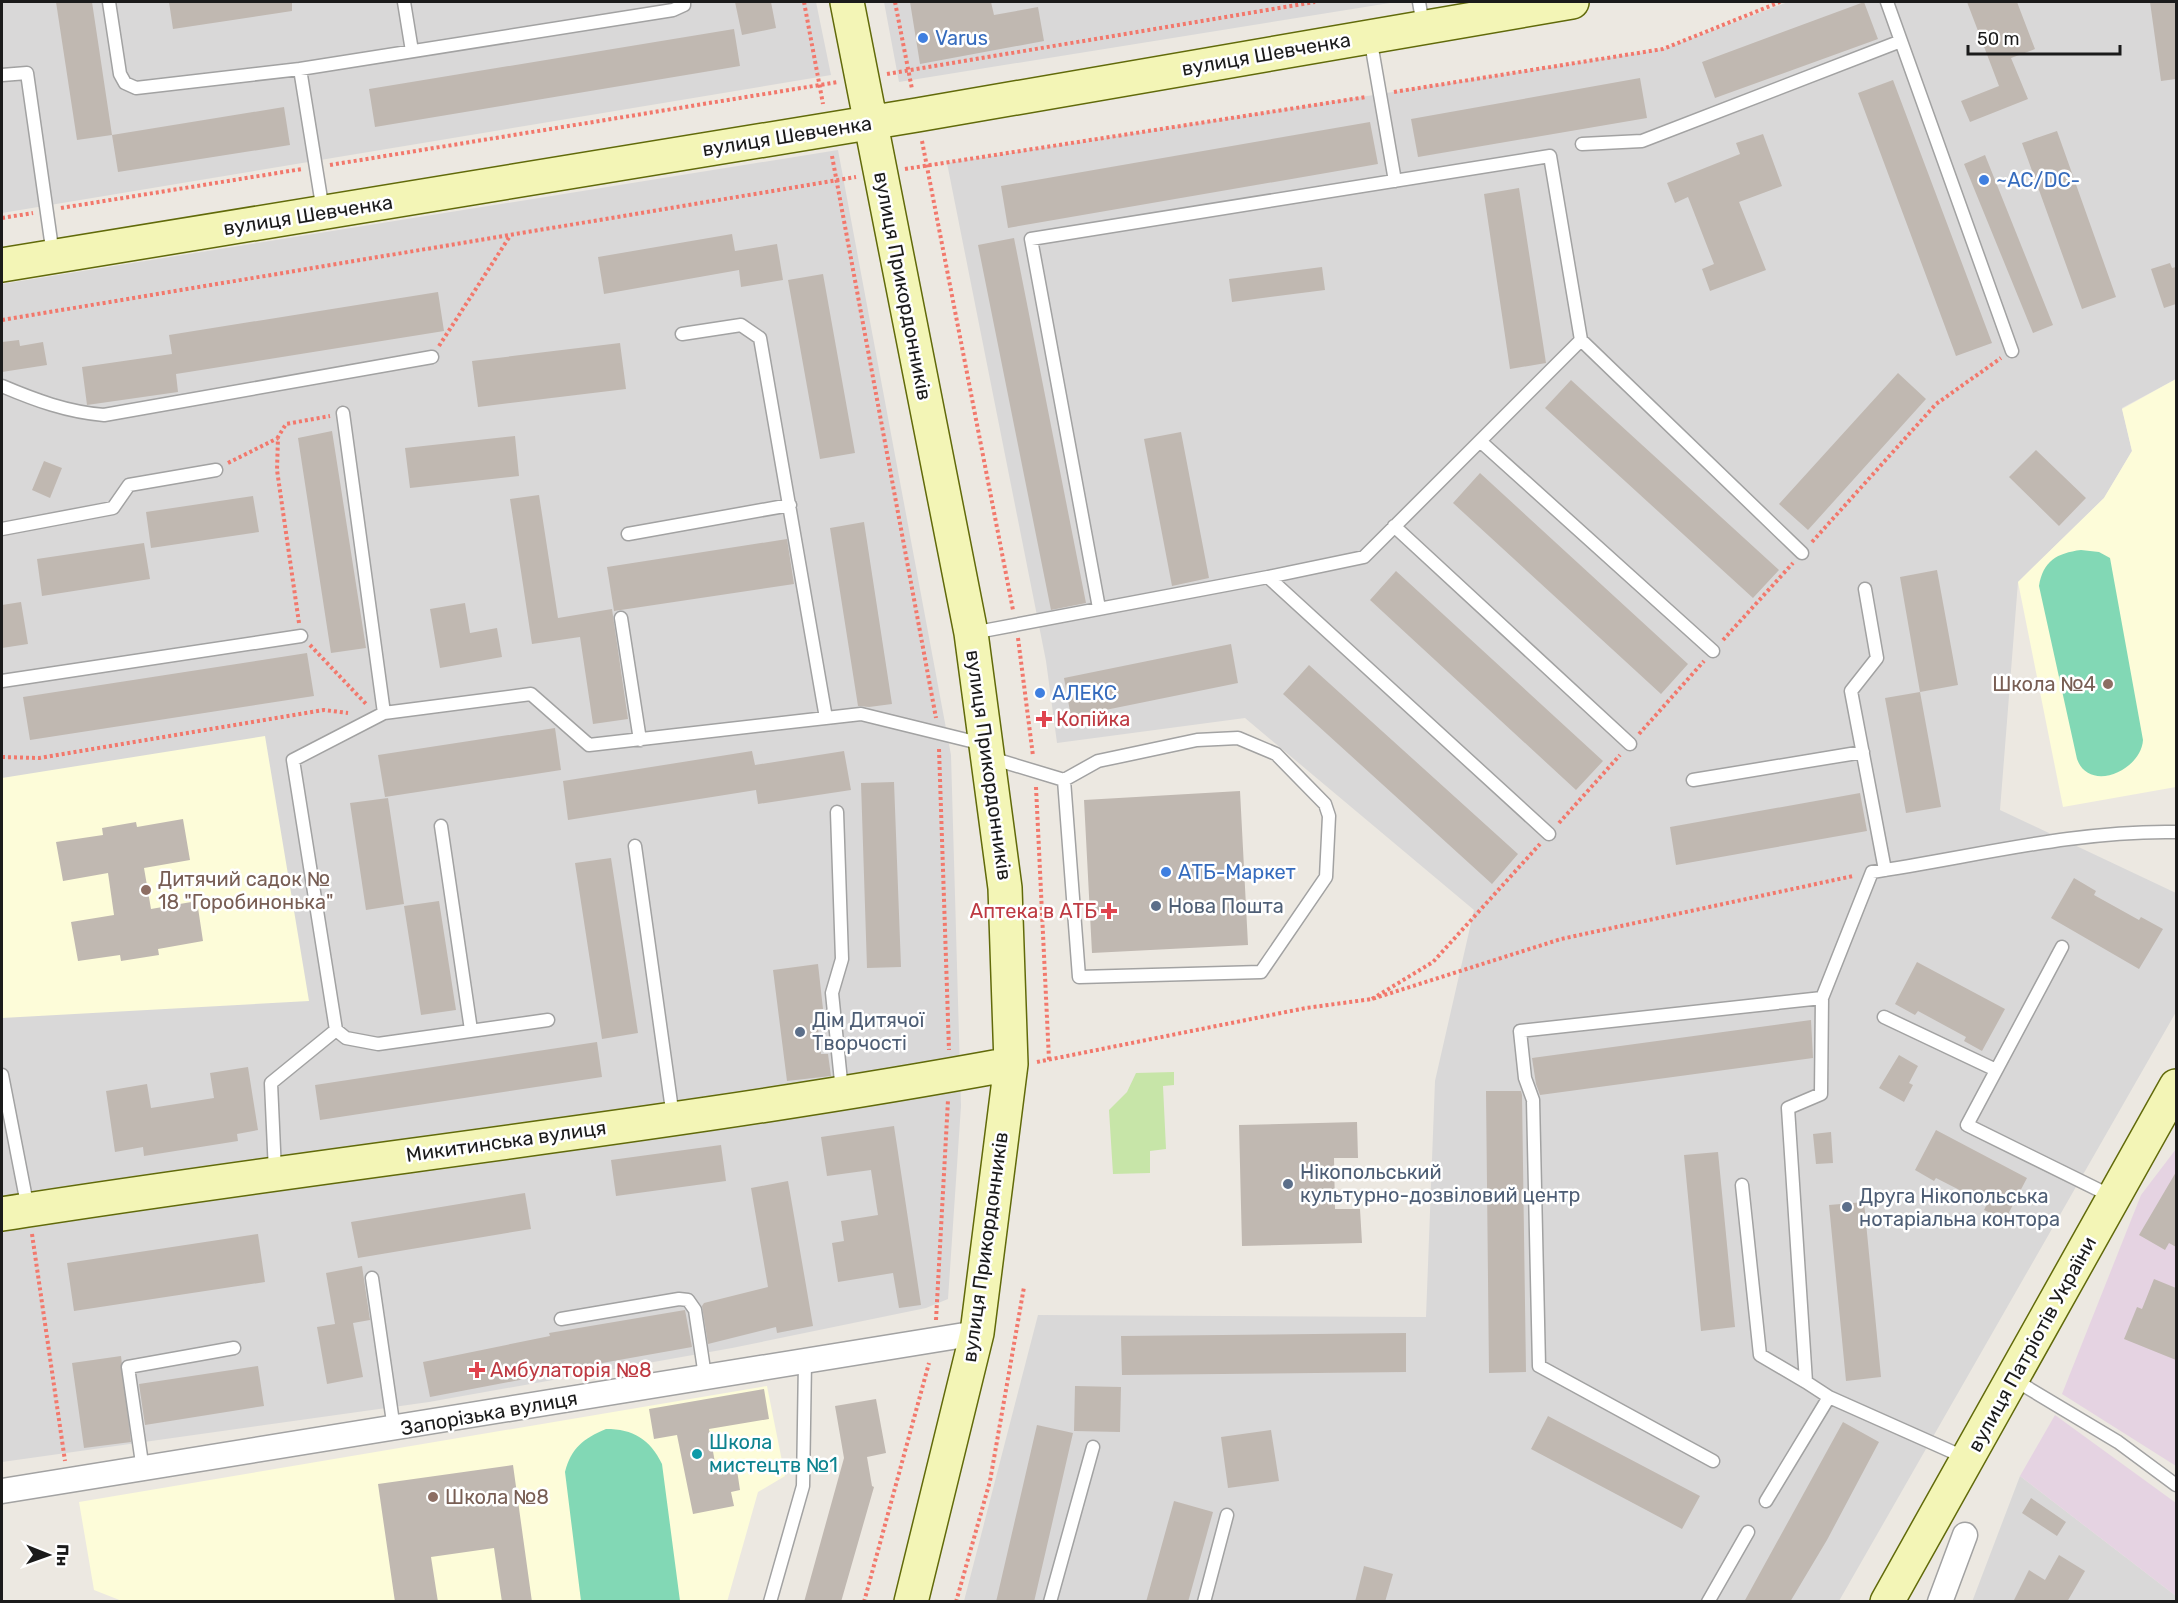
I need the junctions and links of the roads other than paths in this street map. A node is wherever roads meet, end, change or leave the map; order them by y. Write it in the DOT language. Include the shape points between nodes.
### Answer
graph roads {
  1 [pos="109,2"];
  2 [pos="404,2"];
  3 [pos="684,2"];
  4 [pos="847,2"];
  5 [pos="1572,2"];
  6 [pos="1887,2"];
  7 [pos="1421,14"];
  8 [pos="1370,35"];
  9 [pos="1901,41"];
  10 [pos="412,51"];
  11 [pos="300,69"];
  12 [pos="2,75"];
  13 [pos="872,122"];
  14 [pos="1582,144"];
  15 [pos="1395,181"];
  16 [pos="323,212"];
  17 [pos="53,256"];
  18 [pos="2,265"];
  19 [pos="682,334"];
  20 [pos="1581,340"];
  21 [pos="2012,351"];
  22 [pos="432,357"];
  23 [pos="2,386"];
  24 [pos="343,413"];
  25 [pos="1480,441"];
  26 [pos="216,470"];
  27 [pos="790,505"];
  28 [pos="1394,526"];
  29 [pos="2,529"];
  30 [pos="628,534"];
  31 [pos="1802,553"];
  32 [pos="1268,577"];
  33 [pos="1865,589"];
  34 [pos="1100,608"];
  35 [pos="621,618"];
  36 [pos="971,633"];
  37 [pos="301,636"];
  38 [pos="1713,651"];
  39 [pos="2,681"];
  40 [pos="381,714"];
  41 [pos="826,718"];
  42 [pos="640,740"];
  43 [pos="1630,744"];
  44 [pos="986,750"];
  45 [pos="1863,752"];
  46 [pos="1064,780"];
  47 [pos="1693,780"];
  48 [pos="837,812"];
  49 [pos="441,826"];
  50 [pos="2176,832"];
  51 [pos="1549,834"];
  52 [pos="635,846"];
  53 [pos="1885,870"];
  54 [pos="2062,947"];
  55 [pos="1822,998"];
  56 [pos="1884,1017"];
  57 [pos="548,1020"];
  58 [pos="336,1030"];
  59 [pos="471,1030"];
  60 [pos="1011,1064"];
  61 [pos="1996,1070"];
  62 [pos="2,1075"];
  63 [pos="2176,1086"];
  64 [pos="843,1095"];
  65 [pos="673,1118"];
  66 [pos="276,1173"];
  67 [pos="1742,1185"];
  68 [pos="2114,1198"];
  69 [pos="15,1212"];
  70 [pos="372,1278"];
  71 [pos="561,1318"];
  72 [pos="977,1333"];
  73 [pos="234,1348"];
  74 [pos="805,1361"];
  75 [pos="705,1376"];
  76 [pos="2012,1379"];
  77 [pos="1806,1382"];
  78 [pos="1829,1396"];
  79 [pos="394,1429"];
  80 [pos="1093,1447"];
  81 [pos="1967,1459"];
  82 [pos="1713,1461"];
  83 [pos="143,1470"];
  84 [pos="2176,1485"];
  85 [pos="2,1491"];
  86 [pos="1766,1501"];
  87 [pos="1227,1515"];
  88 [pos="1748,1532"];
  89 [pos="1965,1535"];
  90 [pos="770,1602"];
  91 [pos="910,1602"];
  92 [pos="1050,1602"];
  93 [pos="1204,1602"];
  94 [pos="1708,1602"];
  95 [pos="1887,1602"];
  96 [pos="1940,1602"];
  1 -- 11 [label="lane" via="120,74 124,83 136,88"];
  2 -- 10 [label="lane"];
  3 -- 10 [label="lane" via="673,10"];
  4 -- 13 [label="street, вулиця Прикордонників"];
  5 -- 7 [label="street, вулиця Шевченка"];
  6 -- 9 [label="lane"];
  7 -- 8 [label="street, вулиця Шевченка"];
  8 -- 13 [label="street, вулиця Шевченка"];
  8 -- 15 [label="lane"];
  9 -- 14 [label="lane" via="1642,141"];
  9 -- 21 [label="lane"];
  10 -- 11 [label="lane"];
  11 -- 16 [label="lane"];
  12 -- 17 [label="lane" via="27,73"];
  13 -- 16 [label="street, вулиця Шевченка"];
  13 -- 36 [label="street, вулиця Прикордонників"];
  15 -- 20 [label="lane" via="1550,156"];
  15 -- 34 [label="lane" via="1031,239"];
  16 -- 17 [label="street, вулиця Шевченка"];
  17 -- 18 [label="street, вулиця Шевченка"];
  19 -- 27 [label="lane" via="741,325 760,338"];
  20 -- 25 [label="lane"];
  20 -- 31 [label="lane"];
  22 -- 23 [label="lane" via="104,415 79,413"];
  24 -- 40 [label="lane"];
  25 -- 28 [label="lane"];
  25 -- 38 [label="lane"];
  26 -- 29 [label="lane" via="129,485 113,508"];
  27 -- 30 [label="lane"];
  27 -- 41 [label="lane"];
  28 -- 32 [label="lane" via="1364,557"];
  28 -- 43 [label="lane"];
  32 -- 34 [label="lane"];
  32 -- 51 [label="lane"];
  33 -- 45 [label="lane" via="1877,658 1851,691"];
  34 -- 36 [label="lane"];
  35 -- 42 [label="lane"];
  36 -- 44 [label="street, вулиця Прикордонників"];
  37 -- 39 [label="lane"];
  40 -- 42 [label="lane" via="531,694 589,745"];
  40 -- 58 [label="lane" via="293,760"];
  41 -- 42 [label="lane"];
  41 -- 44 [label="lane" via="861,714 938,733"];
  44 -- 46 [label="lane"];
  44 -- 60 [label="street, вулиця Прикордонників" via="1005,888"];
  45 -- 47 [label="lane"];
  45 -- 53 [label="lane"];
  46 -- 46 [label="lane" via="1079,977 1262,972 1326,877 1329,816 1325,804 1276,754 1238,738 1197,740 1098,761"];
  48 -- 64 [label="lane" via="842,959 832,993"];
  49 -- 59 [label="lane"];
  50 -- 53 [label="lane" via="2136,831 2048,842"];
  52 -- 65 [label="lane"];
  53 -- 55 [label="lane" via="1872,872"];
  54 -- 61 [label="lane"];
  55 -- 77 [label="lane" via="1821,1094 1788,1108"];
  55 -- 82 [label="lane" via="1520,1030 1525,1078 1533,1100 1539,1366"];
  56 -- 61 [label="lane"];
  57 -- 59 [label="lane"];
  58 -- 59 [label="lane" via="346,1038 378,1044"];
  58 -- 66 [label="lane" via="271,1083"];
  60 -- 64 [label="street, Микитинська вулиця"];
  60 -- 72 [label="street, вулиця Прикордонників"];
  61 -- 68 [label="lane" via="1967,1125"];
  62 -- 69 [label="lane"];
  63 -- 68 [label="street, вулиця Патріотів України"];
  64 -- 65 [label="street, Микитинська вулиця"];
  65 -- 66 [label="street, Микитинська вулиця"];
  66 -- 69 [label="street, Микитинська вулиця"];
  67 -- 77 [label="lane" via="1760,1355"];
  68 -- 76 [label="street, вулиця Патріотів України"];
  70 -- 79 [label="lane"];
  71 -- 75 [label="lane" via="688,1300 695,1310"];
  72 -- 74 [label="street, Запорізька вулиця"];
  72 -- 91 [label="street, вулиця Прикордонників"];
  73 -- 83 [label="lane" via="128,1367"];
  74 -- 75 [label="street, Запорізька вулиця"];
  74 -- 90 [label="lane" via="803,1486"];
  75 -- 79 [label="street, Запорізька вулиця"];
  76 -- 81 [label="street, вулиця Патріотів України"];
  76 -- 84 [label="lane" via="2118,1442"];
  77 -- 78 [label="lane"];
  78 -- 81 [label="lane"];
  78 -- 86 [label="lane"];
  79 -- 83 [label="street, Запорізька вулиця"];
  80 -- 92 [label="lane"];
  81 -- 95 [label="street, вулиця Патріотів України"];
  83 -- 85 [label="street, Запорізька вулиця"];
  87 -- 93 [label="lane"];
  88 -- 94 [label="lane"];
  89 -- 96 [label="street"];
}
